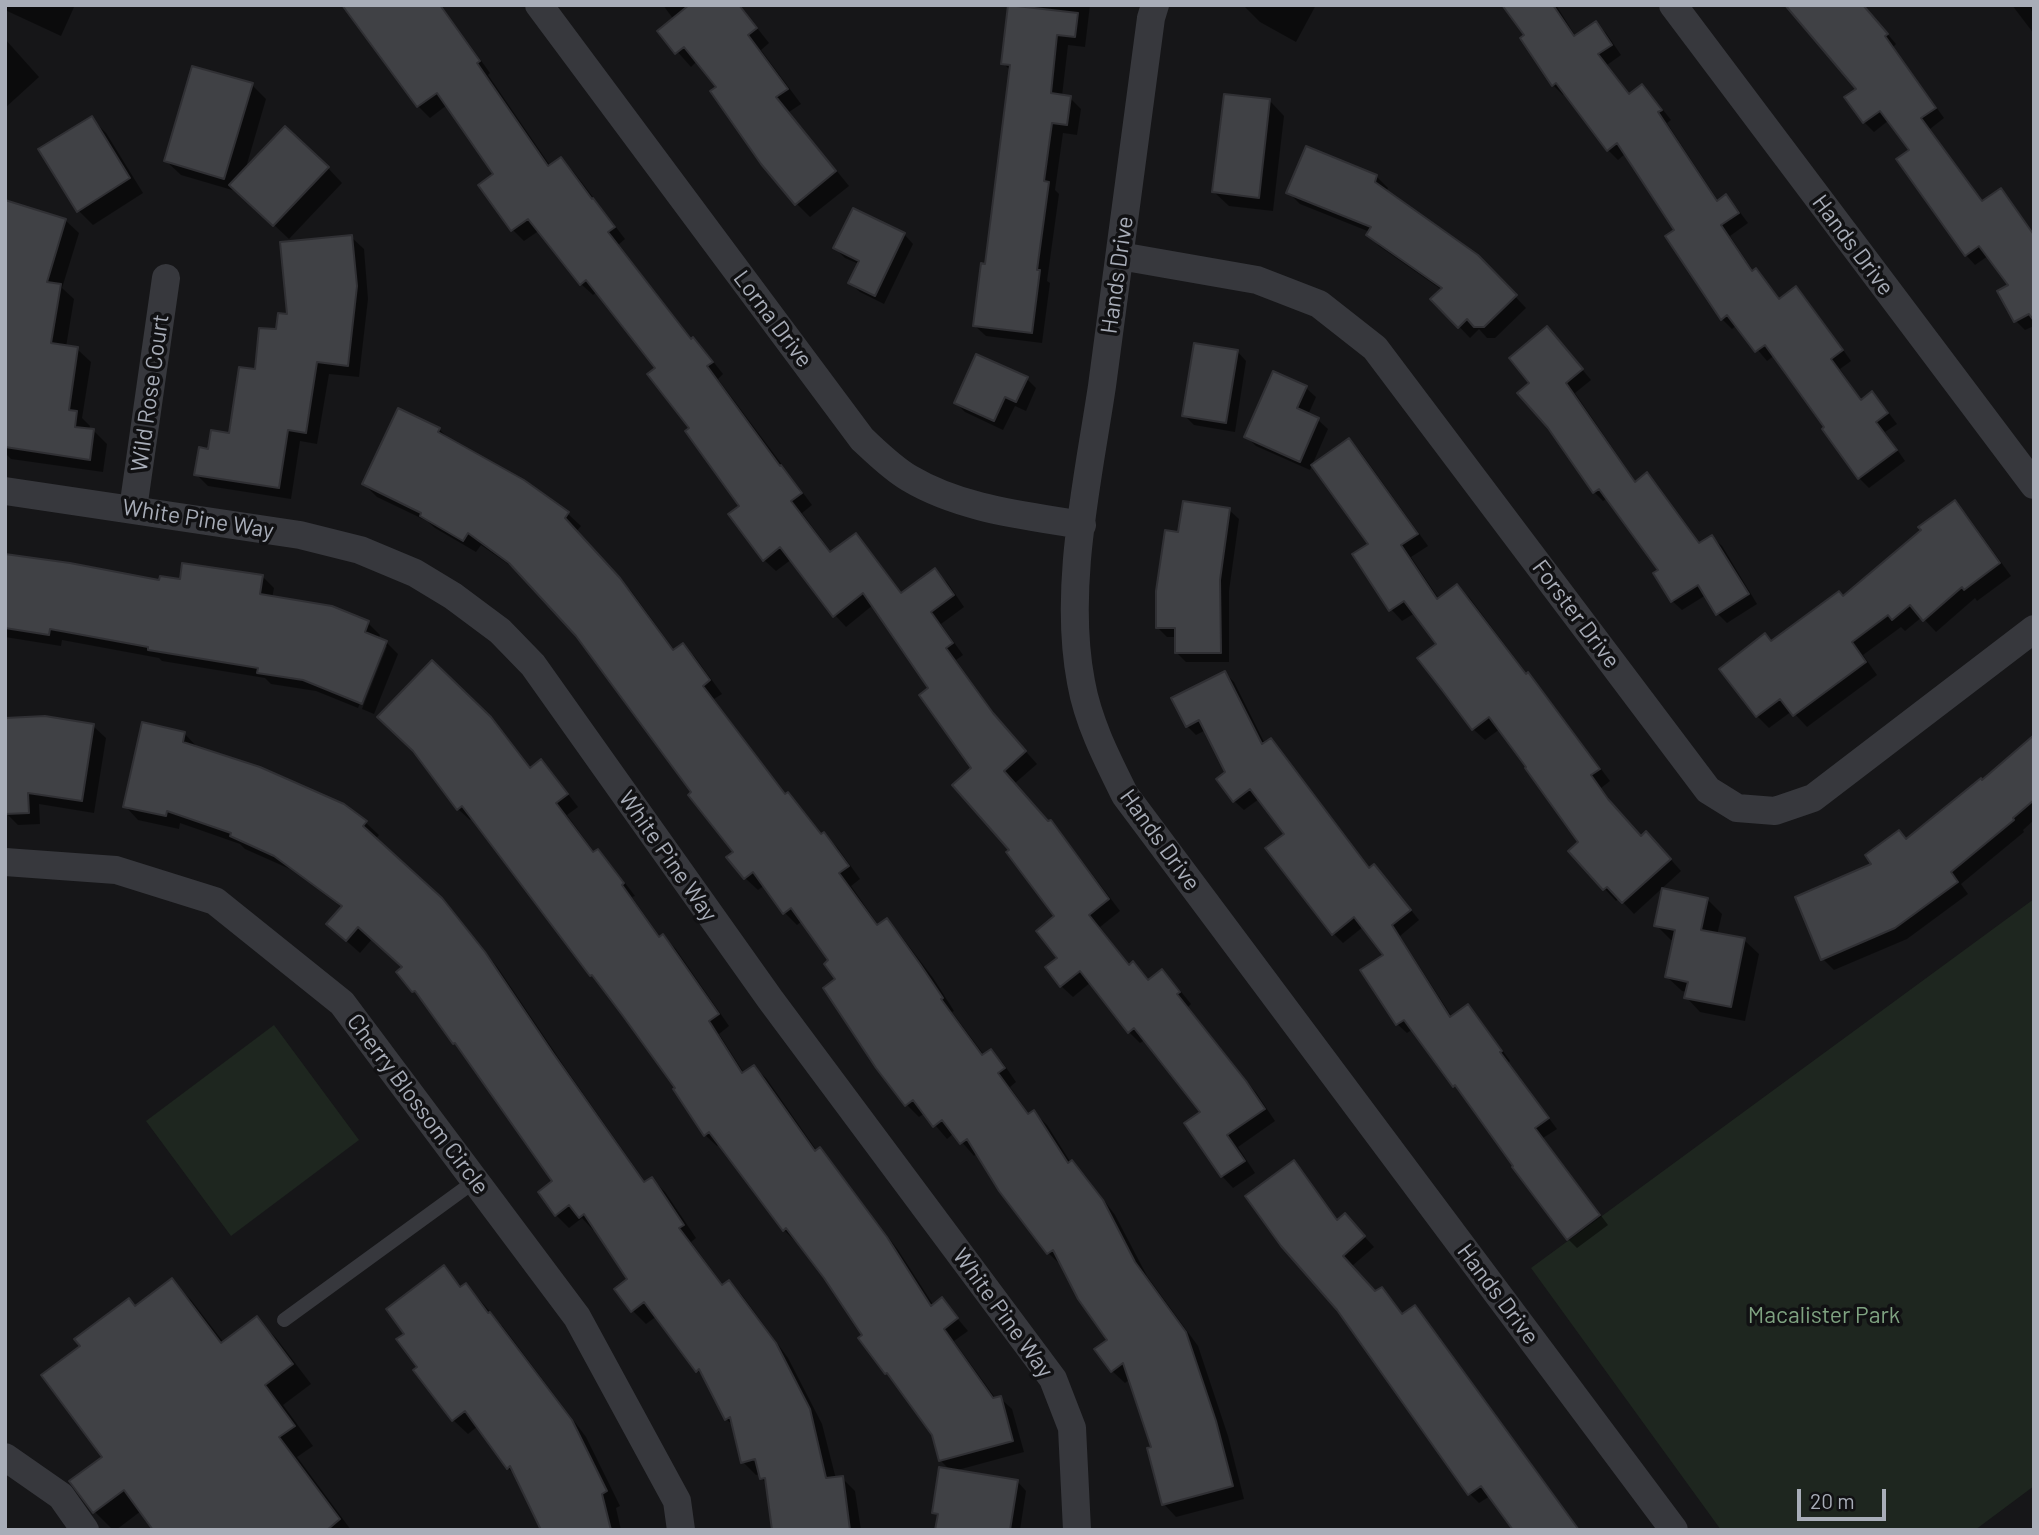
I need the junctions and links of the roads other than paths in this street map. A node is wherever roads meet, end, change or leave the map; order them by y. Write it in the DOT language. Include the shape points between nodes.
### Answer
graph roads {
  1 [pos="539,5"];
  2 [pos="1155,5"];
  3 [pos="1673,5"];
  4 [pos="1120,256"];
  5 [pos="166,278"];
  6 [pos="2034,485"];
  7 [pos="5,491"];
  8 [pos="133,509"];
  9 [pos="1082,525"];
  10 [pos="2034,629"];
  11 [pos="5,862"];
  12 [pos="475,1181"];
  13 [pos="284,1320"];
  14 [pos="5,1457"];
  15 [pos="85,1530"];
  16 [pos="681,1530"];
  17 [pos="1077,1530"];
  18 [pos="1674,1530"];
  1 -- 9 [label="street, Lorna Drive" via="878,454 907,477 952,498"];
  2 -- 4 [label="street, Hands Drive"];
  3 -- 6 [label="street, Hands Drive"];
  4 -- 9 [label="street, Hands Drive"];
  4 -- 10 [label="street, Forster Drive" via="1257,279 1319,304 1375,348 1709,790 1737,808 1775,811 1812,798"];
  5 -- 8 [label="street, Wild Rose Court"];
  7 -- 8 [label="street, White Pine Way"];
  8 -- 17 [label="street, White Pine Way" via="300,535 360,550 415,573 453,596 500,631 533,665 770,999 1053,1379 1072,1428"];
  9 -- 18 [label="street, Hands Drive" via="1075,630 1081,682 1098,741 1125,795"];
  11 -- 12 [label="street, Cherry Blossom Circle" via="116,870 215,901 342,1003"];
  12 -- 13 [label="lane"];
  12 -- 16 [label="street, Cherry Blossom Circle" via="577,1317 677,1501"];
  14 -- 15 [label="street" via="61,1496"];
}
